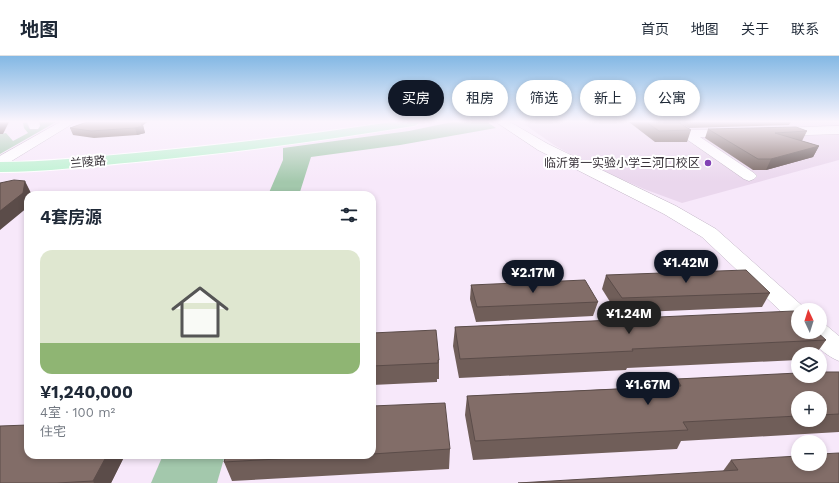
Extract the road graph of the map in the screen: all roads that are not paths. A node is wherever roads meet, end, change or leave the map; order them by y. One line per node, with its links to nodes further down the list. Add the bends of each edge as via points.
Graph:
1 (32, 142): 7 (street)
2 (34, 142): 7 (street)
3 (249, 142): 8 (main road, 兰陵路)
4 (271, 142): 8 (main road, 兰陵路, via 16,168)
5 (535, 142): 10 (street, via 670,210 709,233)
6 (699, 142): 9 (street)
7 (0, 162)
8 (0, 166)
9 (749, 176)
10 (791, 308)
11 (826, 339): 12 (street)
12 (839, 351)

